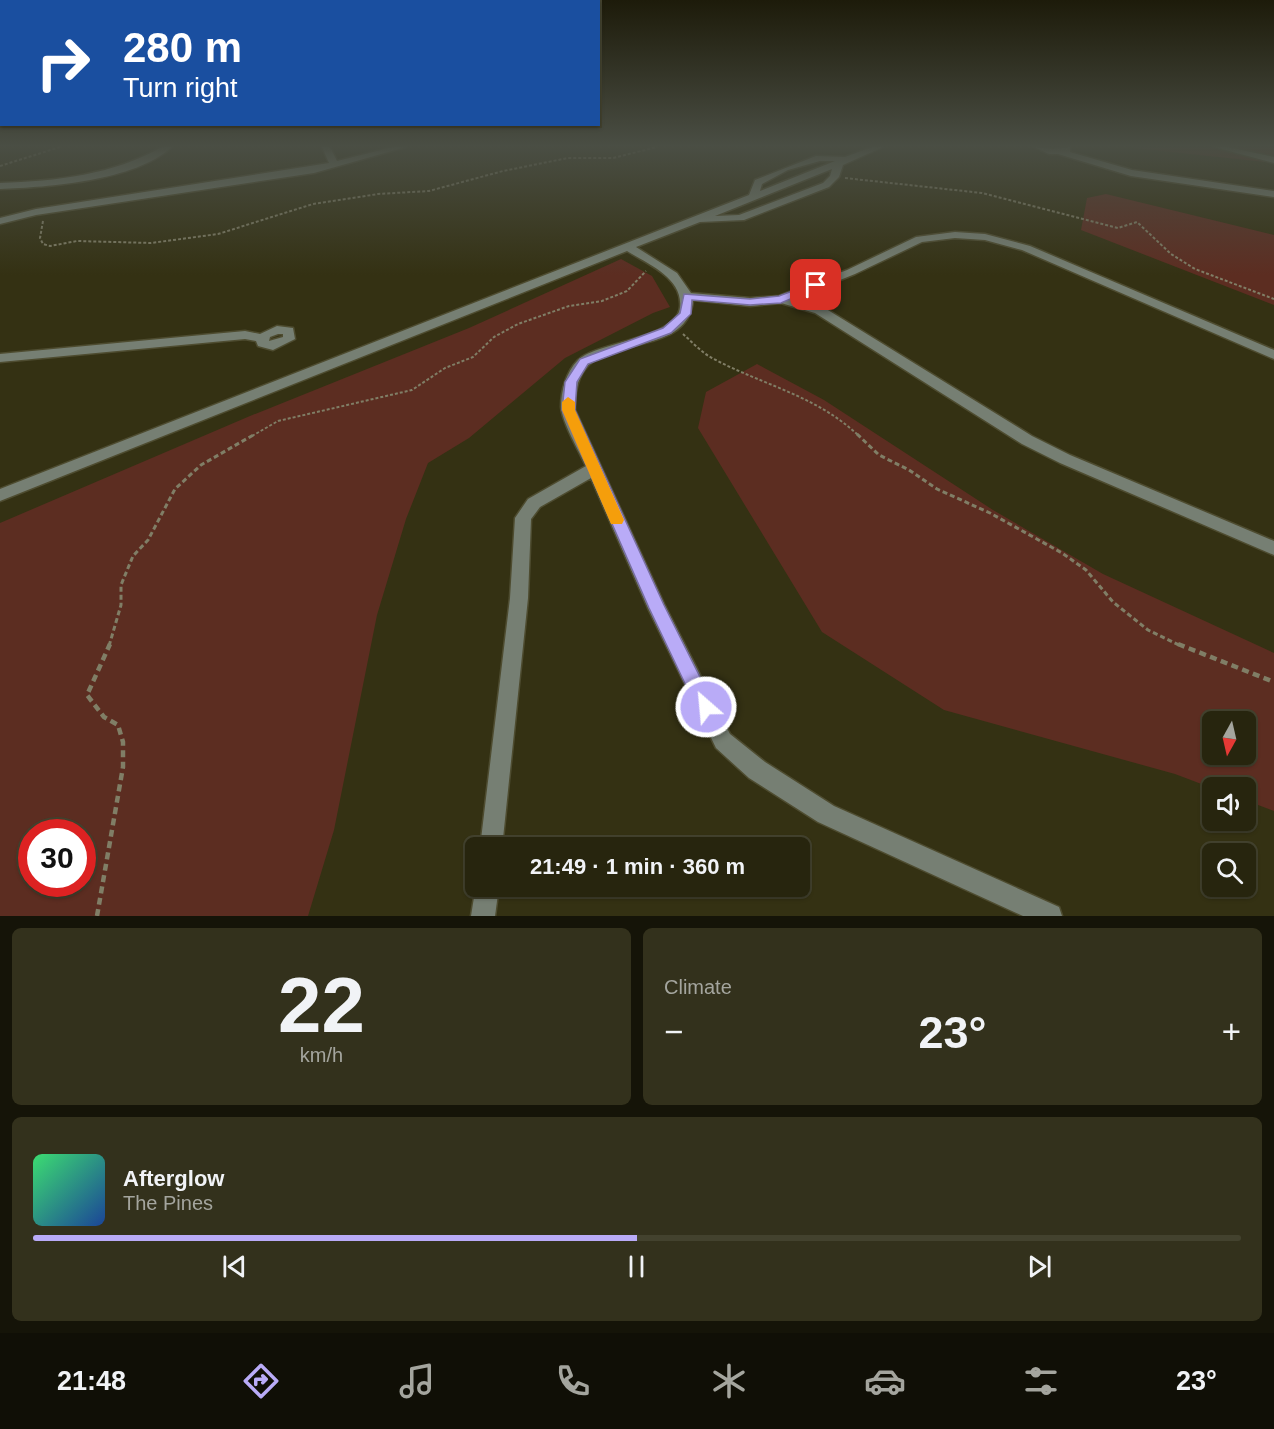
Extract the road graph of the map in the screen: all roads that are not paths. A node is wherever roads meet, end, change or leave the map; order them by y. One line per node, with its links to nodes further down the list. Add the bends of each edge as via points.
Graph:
1 (181, 190): 9 (street, via 44,210)
2 (756, 190): 7 (street)
3 (767, 190): 7 (street)
4 (814, 190): 8 (street, via 740,218)
5 (1245, 190): 6 (street)
6 (1274, 194)
7 (754, 195): 8 (street)
8 (695, 219): 10 (street)
9 (0, 221)
10 (627, 246): 12 (street, via 673,275); 19 (street)
11 (816, 285): 13 (street); 14 (street); 16 (street, via 920,239 984,237 1026,248)
12 (687, 296): 13 (street, via 750,302); 18 (street, via 685,314 667,331 584,362 571,382 568,410)
13 (781, 299): 14 (street)
14 (819, 310): 20 (street, via 1027,440)
15 (262, 338): 17 (street, via 245,335)
16 (1274, 355)
17 (0, 358)
18 (593, 469): 21 (street, via 534,503 523,518 519,598); 24 (street, via 723,741 757,770 826,814)
19 (0, 495)
20 (1274, 548)
21 (492, 837)
22 (486, 897): 23 (street)
23 (483, 916)
24 (1050, 916)

